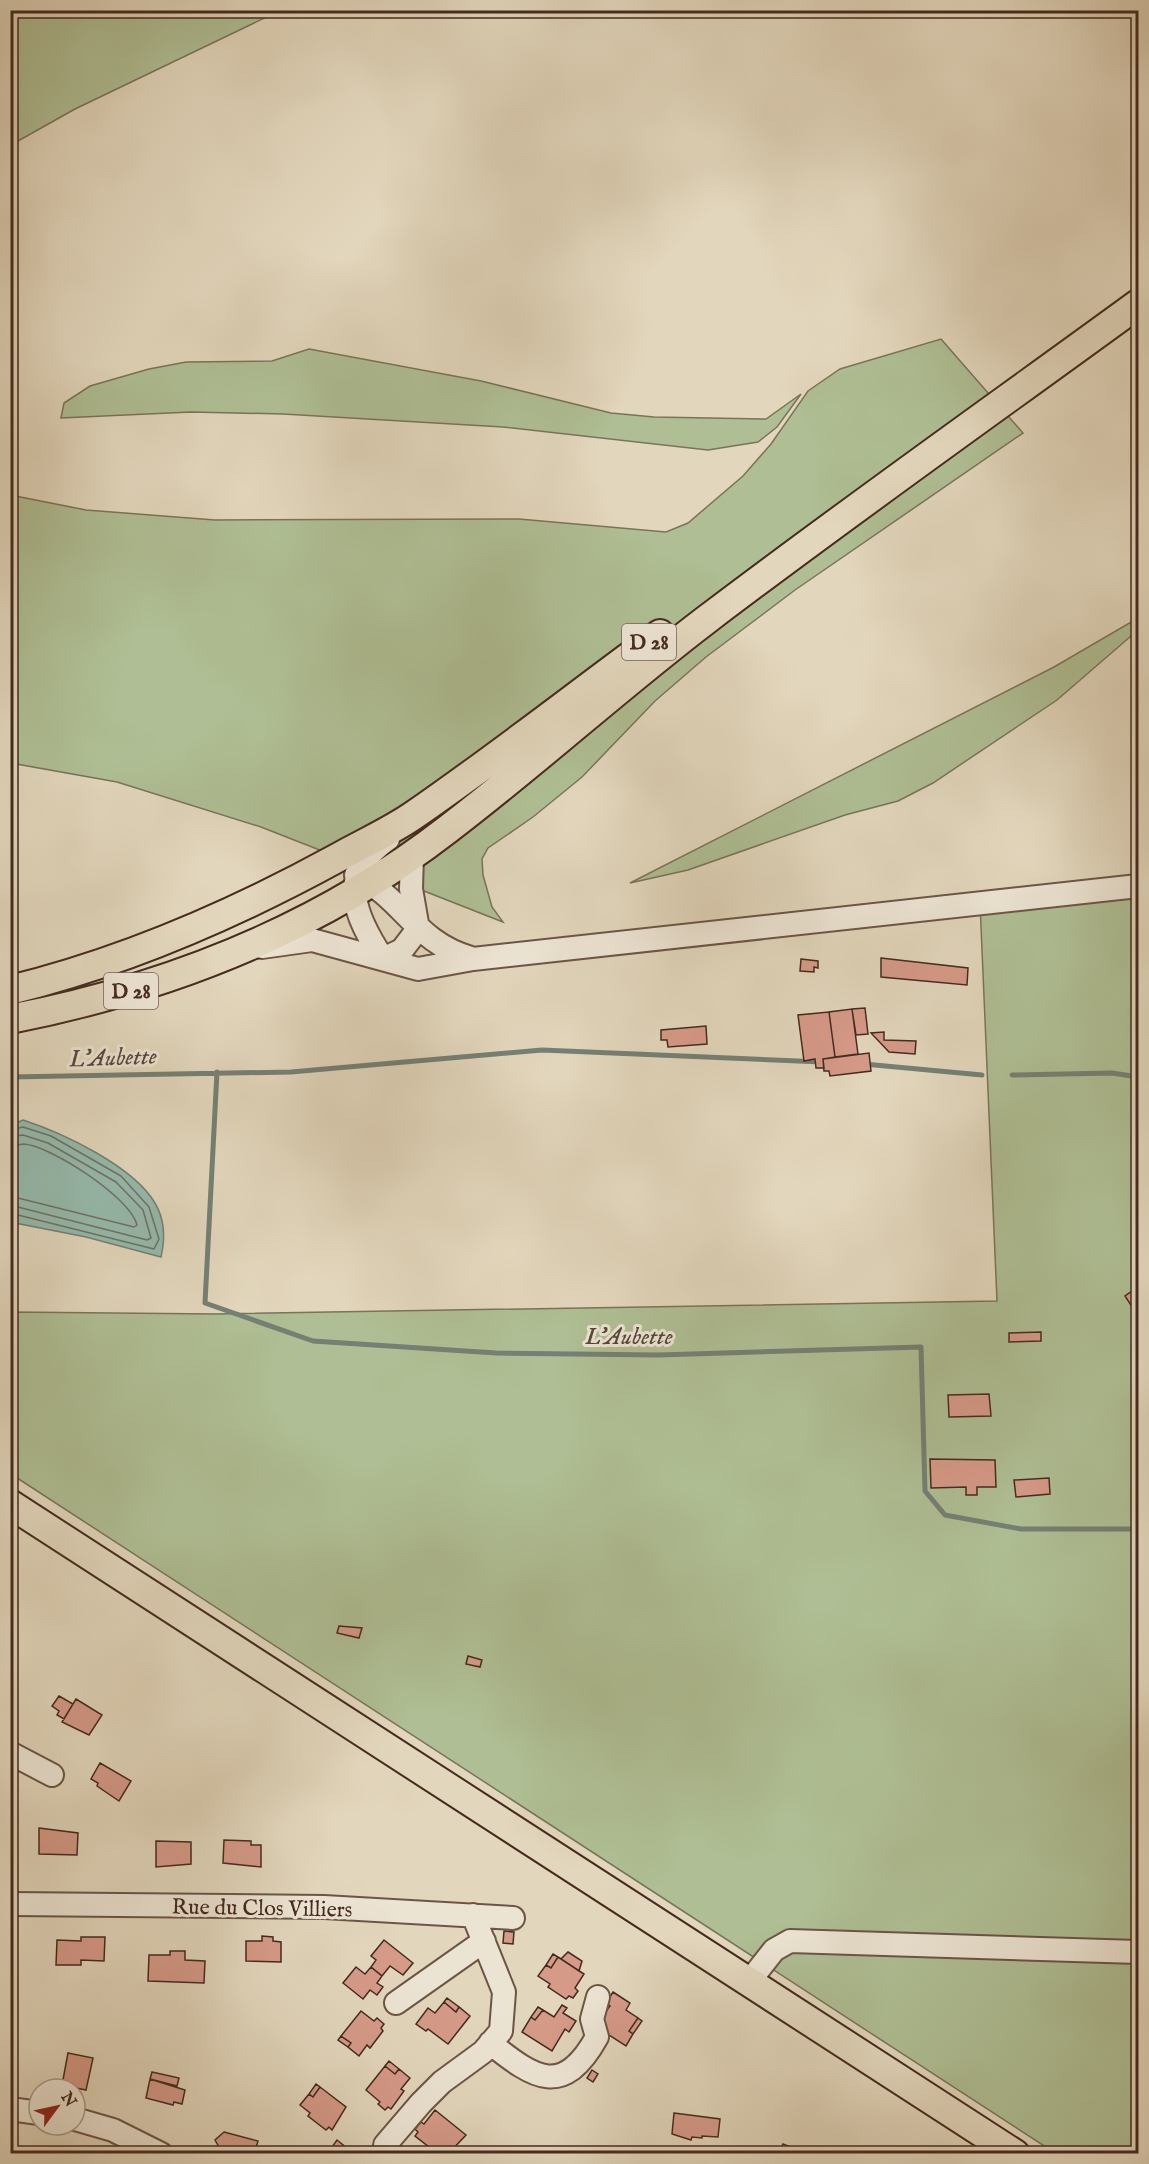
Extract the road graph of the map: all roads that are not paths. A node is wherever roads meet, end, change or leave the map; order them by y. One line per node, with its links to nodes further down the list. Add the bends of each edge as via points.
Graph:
1 (1138, 283): 3 (main road, D 28)
2 (1138, 304): 4 (main road, D 28, via 704,622)
3 (412, 816): 5 (main road, D 28); 6 (street, via 408,825 365,859)
4 (412, 855): 6 (main road, D 28); 8 (street, via 411,889)
5 (323, 866): 6 (street); 12 (main road, D 28, via 172,937 94,966)
6 (360, 883): 8 (street, via 394,902); 9 (main road, D 28, via 285,932); 11 (street, via 356,910)
7 (1138, 886): 10 (street)
8 (418, 929): 10 (street, via 443,948); 11 (street, via 402,950)
9 (247, 949): 11 (street, via 312,940); 13 (main road, D 28, via 107,998)
10 (473, 958): 11 (street, via 418,969)
11 (382, 959)
12 (10, 990)
13 (10, 1019)
14 (10, 1504): 22 (main road)
15 (10, 1753): 16 (street)
16 (52, 1775)
17 (10, 1904): 18 (street, Rue du Clos Villiers, via 324,1907)
18 (473, 1915): 19 (street, Rue du Clos Villiers); 20 (street)
19 (513, 1918)
20 (484, 1941): 24 (street); 25 (street, via 504,1992 501,2031)
21 (1138, 1952): 22 (street, via 790,1941 774,1950)
22 (748, 1983): 31 (main road)
23 (598, 1997): 25 (street, via 592,2019 597,2037 572,2071 546,2078 525,2071)
24 (396, 2003)
25 (490, 2043): 29 (street, via 442,2082)
26 (10, 2109): 27 (street)
27 (27, 2112)
28 (87, 2122): 30 (street, via 113,2130)
29 (385, 2145)
30 (161, 2154)
31 (1016, 2154)

